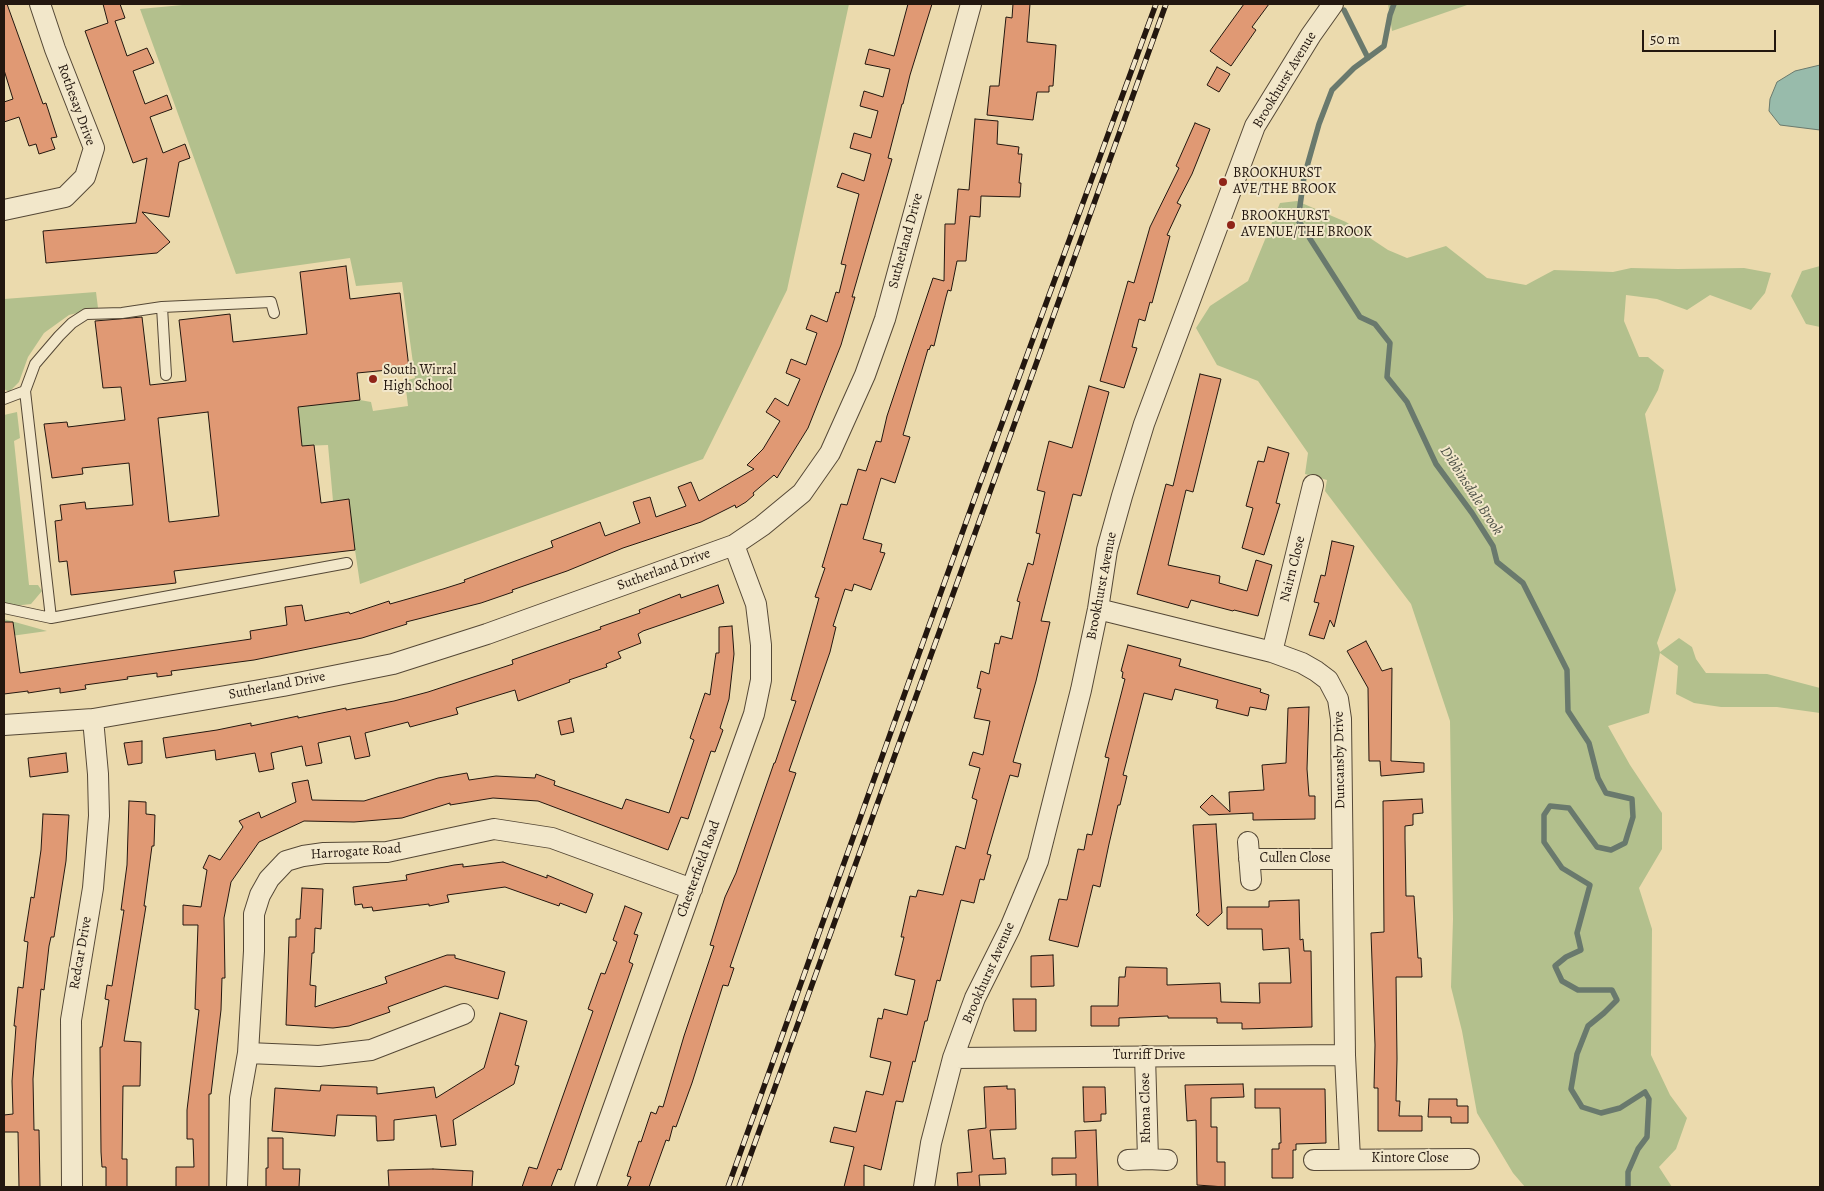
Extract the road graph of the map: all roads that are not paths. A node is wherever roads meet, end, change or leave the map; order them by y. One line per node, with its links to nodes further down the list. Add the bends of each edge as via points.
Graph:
1 (40, 4): 4 (street, Rothesay Drive, via 94,148 85,177 65,197)
2 (971, 4): 11 (street, Sutherland Drive, via 866,375 830,453 802,493)
3 (1333, 4): 14 (street, Brookhurst Avenue, via 1255,126 1144,424 1108,550)
4 (4, 210)
5 (162, 307): 6 (lane, via 271,302); 7 (lane); 8 (lane, via 86,314 72,323 35,364)
6 (274, 313)
7 (166, 375)
8 (25, 392): 9 (lane); 15 (lane)
9 (4, 399)
10 (1313, 485): 16 (street, Nairn Close)
11 (734, 545): 17 (street, Sutherland Drive, via 487,634 392,664); 21 (street, Chesterfield Road, via 756,604 761,680 754,714)
12 (347, 563): 15 (lane)
13 (4, 608): 15 (lane)
14 (1098, 609): 16 (street, Duncansby Drive); 26 (street, Brookhurst Avenue, via 1038,860 1010,928 975,998)
15 (51, 618)
16 (1272, 652): 19 (street, Duncansby Drive, via 1316,671 1328,680 1338,699)
17 (93, 719): 18 (street, Sutherland Drive); 31 (street, Redcar Drive, via 99,816 92,888 71,1020)
18 (4, 726)
19 (1341, 859): 20 (street, Cullen Close, via 1249,850); 24 (street, Duncansby Drive)
20 (1251, 880)
21 (692, 889): 23 (street, Harrogate Road, via 552,838 494,829 387,852 324,854 286,861 269,879 254,914); 33 (street, Chesterfield Road)
22 (464, 1014): 23 (street, via 371,1050 320,1056)
23 (248, 1053): 32 (street, Harrogate Road, via 240,1098)
24 (1345, 1055): 25 (street, Turriff Drive); 27 (street)
25 (1145, 1056): 26 (street, Turriff Drive); 29 (street, Rhona Close)
26 (954, 1058): 34 (street, Brookhurst Avenue, via 930,1143)
27 (1350, 1158): 28 (street, Kintore Close); 30 (street, Kintore Close)
28 (1470, 1158)
29 (1148, 1160)
30 (1314, 1160)
31 (72, 1187)
32 (237, 1187)
33 (585, 1187)
34 (924, 1187)

